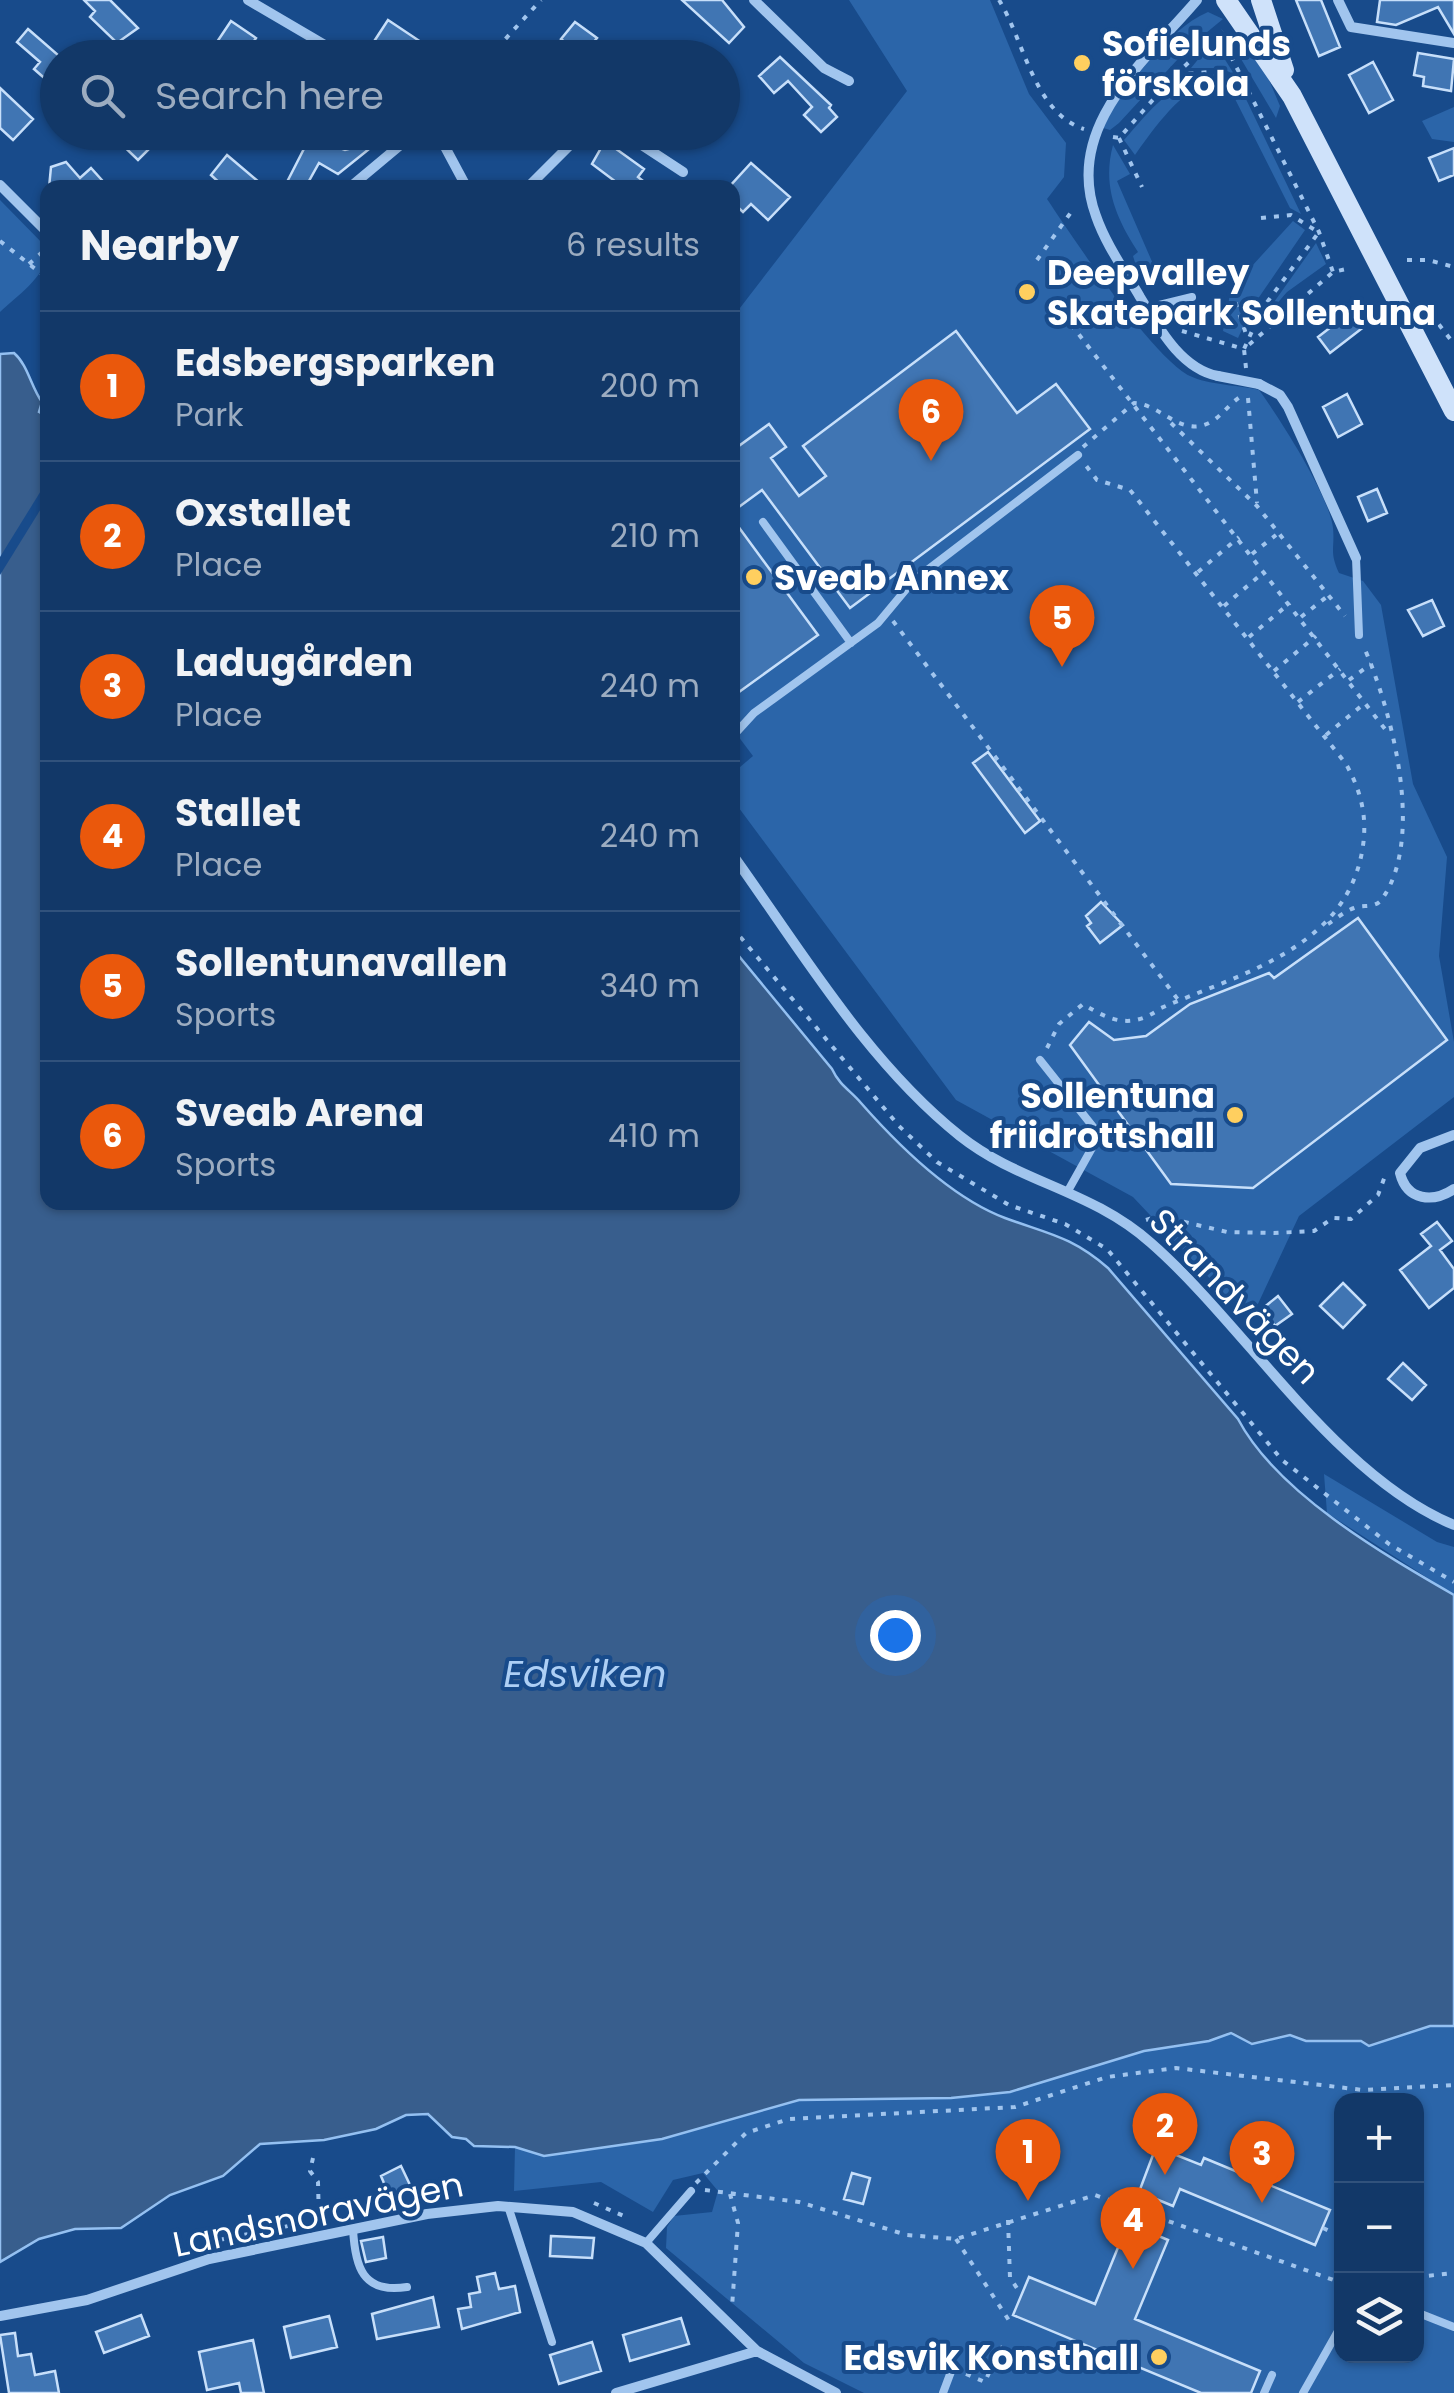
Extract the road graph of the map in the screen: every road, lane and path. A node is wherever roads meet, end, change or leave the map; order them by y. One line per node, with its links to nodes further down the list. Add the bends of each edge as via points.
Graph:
1 (248, 0): 11 (street)
2 (540, 0): 12 (path)
3 (754, 0): 15 (street, via 824,68)
4 (999, 0): 18 (path, via 1037,82 1064,122)
5 (1197, 0): 18 (street, via 1108,103)
6 (1226, 0): 9 (street)
7 (1261, 0): 17 (street)
8 (1338, 0): 13 (street, via 1352,27)
9 (1240, 18): 10 (path); 17 (street)
10 (1219, 33): 14 (path); 16 (path)
11 (316, 40)
12 (504, 40)
13 (1454, 43)
14 (1175, 75): 16 (path, via 1210,72); 19 (path)
15 (849, 81)
16 (1246, 86): 33 (path)
17 (1292, 96): 52 (street)
18 (1094, 132): 19 (path); 45 (street, via 1090,197)
19 (1119, 138): 29 (path)
20 (394, 150): 25 (street)
21 (447, 150): 26 (street)
22 (566, 150): 27 (street)
23 (649, 150): 24 (street)
24 (683, 172)
25 (359, 180)
26 (464, 180)
27 (535, 180)
28 (0, 185): 32 (street)
29 (1142, 187)
30 (1074, 208): 36 (path)
31 (1261, 218): 33 (path, via 1291,215)
32 (40, 225)
33 (1319, 232): 42 (path); 48 (path)
34 (0, 241): 38 (path)
35 (40, 254): 38 (path)
36 (1037, 260)
37 (1407, 260): 39 (path)
38 (29, 264): 43 (path)
39 (1454, 267)
40 (1351, 268): 42 (path)
41 (1214, 271): 48 (path, via 1231,289)
42 (1333, 272): 49 (path)
43 (40, 273)
44 (1192, 297): 45 (lane)
45 (1147, 308): 61 (street, bridge, via 1187,364 1280,395)
46 (1063, 314): 51 (path)
47 (1182, 331): 49 (path)
48 (1247, 338): 49 (path)
49 (1244, 349): 50 (path)
50 (1246, 374)
51 (1134, 402): 53 (path); 54 (path); 59 (path)
52 (1454, 411)
53 (1164, 416): 56 (path); 56 (path, via 1200,426 1248,392)
54 (1088, 438)
55 (1078, 455): 63 (path, via 1097,480 1130,490); 67 (lane, via 913,581)
56 (1257, 506): 58 (path)
57 (763, 522): 72 (lane)
58 (1277, 534): 60 (path); 64 (path)
59 (1240, 537): 60 (path); 63 (path)
60 (1252, 554): 62 (path)
61 (1356, 558): 69 (lane)
62 (1265, 571): 65 (path); 66 (path)
63 (1198, 572): 66 (path)
64 (1329, 595): 68 (path); 69 (path)
65 (1290, 602): 68 (path); 71 (path)
66 (1224, 606): 71 (path)
67 (887, 612): 72 (lane); 85 (path)
68 (1301, 617): 70 (path)
69 (1359, 635): 73 (path)
70 (1316, 636): 74 (path); 75 (path)
71 (1249, 638): 75 (path)
72 (851, 643): 79 (lane)
73 (1372, 664): 76 (path); 81 (path)
74 (1340, 668): 76 (path); 77 (path)
75 (1274, 671): 77 (path)
76 (1348, 680): 78 (path)
77 (1298, 702): 80 (path)
78 (1364, 703): 80 (path); 81 (path)
79 (740, 728)
80 (1324, 736): 83 (path, via 1358,785 1366,833 1346,898)
81 (1391, 737): 83 (path, via 1404,788 1399,852 1383,899)
82 (740, 865): 89 (street, Strandvägen, via 837,999 925,1104 993,1159)
83 (1324, 926): 85 (path, via 1283,956)
84 (740, 937): 93 (path, via 899,1126 938,1162 1008,1205 1065,1224 1108,1249 1282,1460 1388,1544)
85 (1179, 1000): 86 (path, via 1127,1024 1083,1004 1059,1024)
86 (1040, 1060): 89 (lane, via 1094,1128 1092,1148)
87 (1454, 1135): 88 (street)
88 (1404, 1162): 90 (street, via 1401,1179 1417,1196 1436,1198); 91 (path, via 1352,1219 1333,1218 1314,1230 1227,1232 1160,1216)
89 (1069, 1189): 92 (street, Strandvägen, via 1153,1244 1330,1432 1385,1482)
90 (1454, 1189)
91 (1141, 1222)
92 (1454, 1525)
93 (1454, 1582)
94 (1454, 2085): 96 (path, via 1364,2090 1176,2068 1107,2077 1014,2108 789,2118 746,2133)
95 (313, 2158): 101 (path, via 319,2222)
96 (690, 2190): 97 (path); 107 (lane)
97 (729, 2191): 106 (path, via 799,2202 907,2235); 115 (path, via 738,2223)
98 (581, 2199): 107 (path, via 616,2210)
99 (508, 2206): 104 (street, Landsnoravägen); 107 (street, Landsnoravägen, via 573,2212); 122 (lane)
100 (1008, 2220): 106 (path); 111 (path, via 1095,2195); 113 (path, via 1010,2278)
101 (311, 2222)
102 (294, 2225): 108 (path)
103 (1323, 2228): 105 (path)
104 (352, 2229): 112 (lane, via 362,2274 385,2288); 117 (street, Landsnoravägen, via 209,2260 86,2300)
105 (1334, 2233)
106 (956, 2239): 119 (path)
107 (650, 2240): 125 (street, Landsnoravägen)
108 (211, 2243)
109 (1454, 2273): 110 (path)
110 (1424, 2276)
111 (1334, 2280)
112 (407, 2287)
113 (1022, 2294)
114 (725, 2301): 115 (path)
115 (732, 2307): 118 (path)
116 (1424, 2315): 120 (lane)
117 (0, 2316)
118 (744, 2318)
119 (1010, 2322)
120 (1454, 2327)
121 (1334, 2339): 133 (lane)
122 (552, 2342)
123 (1000, 2347): 124 (path)
124 (1008, 2350)
125 (757, 2351): 129 (street); 130 (street, Landsnoravägen)
126 (995, 2359): 127 (path, via 985,2382)
127 (952, 2369): 131 (lane)
128 (1272, 2376): 132 (lane)
129 (622, 2392)
130 (836, 2393)
131 (943, 2393)
132 (1264, 2393)
133 (1304, 2393)

